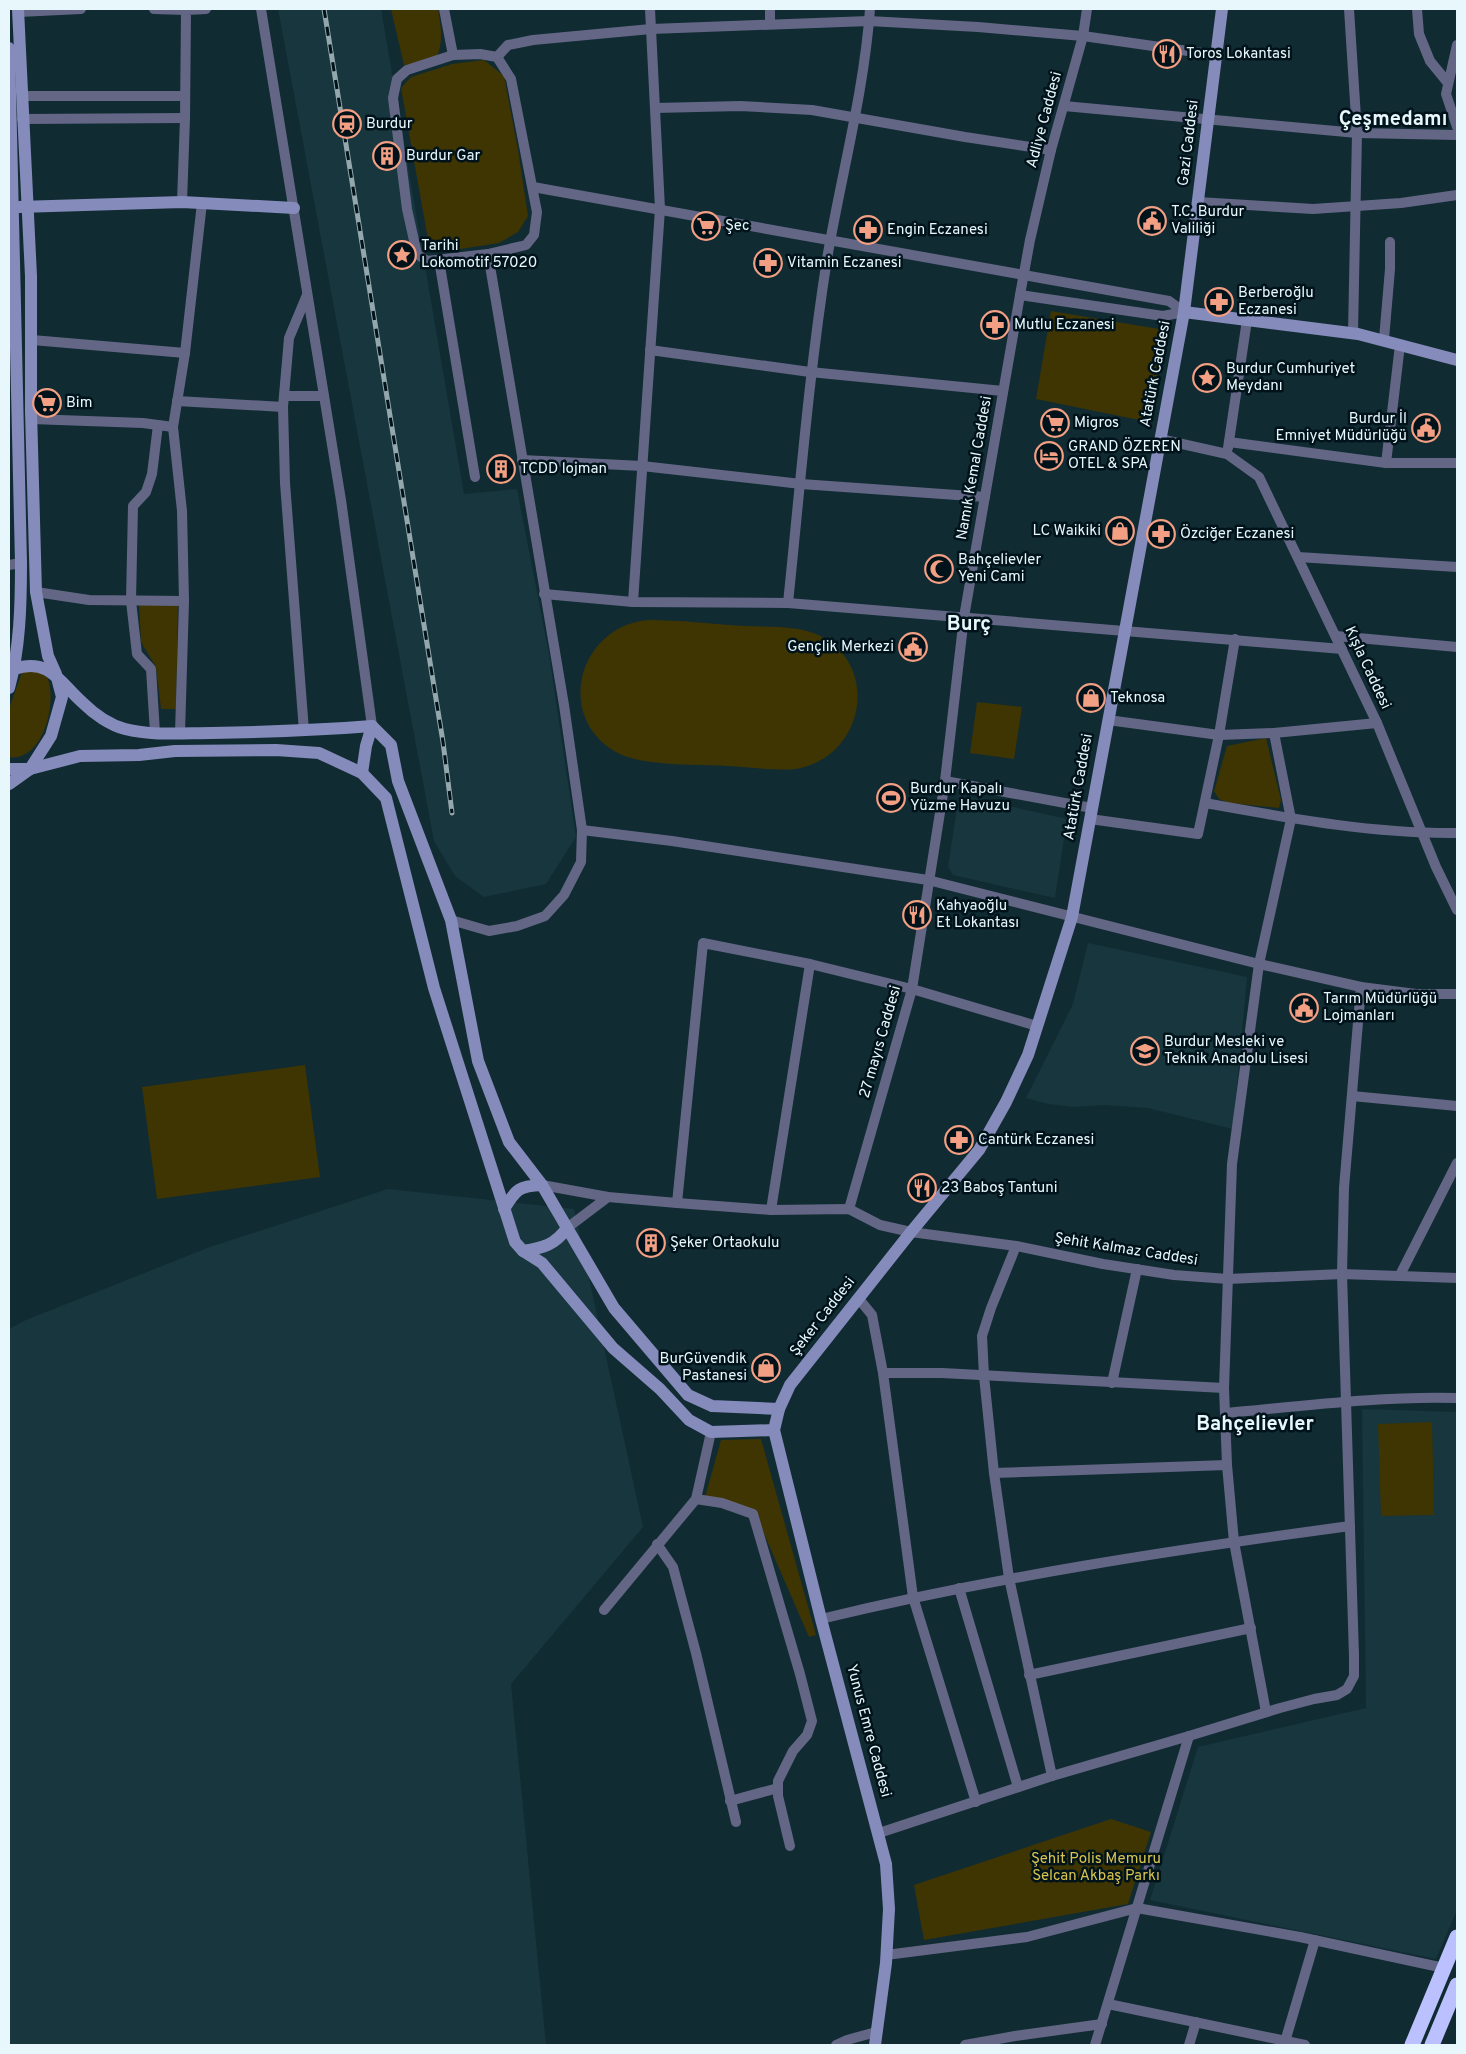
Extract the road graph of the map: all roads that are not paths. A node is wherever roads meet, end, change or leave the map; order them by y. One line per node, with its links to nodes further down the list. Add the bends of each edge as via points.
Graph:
1 (81, 9): 14 (street)
2 (154, 9): 13 (street)
3 (206, 9): 13 (street)
4 (261, 9): 46 (street)
5 (444, 9): 21 (street)
6 (650, 9): 17 (street)
7 (770, 9): 16 (street)
8 (870, 9): 15 (street)
9 (1087, 9): 18 (street, Adliye Caddesi)
10 (1222, 9): 22 (main road, Gazi Caddesi)
11 (1349, 9): 35 (street)
12 (1417, 9): 25 (street, via 1419,34 1430,62)
13 (186, 10): 26 (street)
14 (18, 11): 27 (main road)
15 (869, 21): 16 (street); 18 (street); 30 (street)
16 (770, 24): 17 (street)
17 (651, 29): 23 (street, via 524,42 508,45); 29 (street)
18 (1083, 36): 22 (street); 28 (street, Adliye Caddesi)
19 (1457, 45): 24 (street)
20 (9, 48): 27 (main road)
21 (453, 55): 23 (street); 52 (street, via 407,70 397,78 393,98 407,208 417,254 427,261)
22 (1216, 55): 33 (main road, Gazi Caddesi)
23 (497, 57): 38 (street, via 511,79)
24 (1454, 70): 25 (street)
25 (1448, 83): 34 (street, via 1446,94)
26 (185, 96): 27 (street); 31 (street)
27 (14, 98): 32 (main road)
28 (1064, 106): 33 (street); 37 (street, Adliye Caddesi)
29 (655, 108): 30 (street, via 740,106); 47 (street)
30 (854, 116): 37 (street); 48 (street)
31 (185, 118): 32 (street); 40 (street)
32 (14, 119): 43 (main road); 45 (main road)
33 (1209, 119): 35 (street); 41 (main road, Gazi Caddesi)
34 (1457, 127)
35 (1357, 133): 36 (street); 44 (street)
36 (1457, 135)
37 (1051, 150): 49 (street, Adliye Caddesi)
38 (533, 186): 47 (street); 51 (street, via 537,212 534,235 526,245)
39 (1457, 195): 44 (street)
40 (182, 202): 42 (main road); 43 (main road)
41 (1198, 202): 44 (street, via 1313,209); 56 (main road, Gazi Caddesi)
42 (202, 203): 46 (main road); 64 (street)
43 (27, 206): 45 (main road); 61 (main road)
44 (1355, 206): 58 (street)
45 (11, 208): 59 (main road)
46 (294, 208): 54 (street)
47 (660, 210): 48 (street); 63 (street)
48 (830, 240): 53 (street); 66 (street)
49 (1030, 240): 53 (street, Namık Kemal Caddesi)
50 (1390, 242): 60 (street)
51 (488, 254): 52 (street); 78 (street)
52 (439, 260): 82 (street)
53 (1024, 275): 55 (street, Namık Kemal Caddesi); 56 (street, via 1170,301)
54 (308, 294): 68 (street); 70 (street, via 289,338)
55 (1020, 295): 56 (street, via 1163,316); 67 (street, Namık Kemal Caddesi)
56 (1184, 312): 57 (main road); 75 (main road, Atatürk Caddesi)
57 (1247, 320): 58 (main road); 76 (street)
58 (1353, 333): 60 (main road)
59 (12, 336): 71 (main road)
60 (1384, 339): 62 (main road)
61 (32, 340): 64 (street); 72 (main road)
62 (1400, 345): 65 (main road); 79 (street)
63 (650, 350): 66 (street); 81 (street)
64 (185, 352): 69 (street)
65 (1457, 360)
66 (810, 372): 67 (street); 83 (street)
67 (1003, 391): 84 (street, Namık Kemal Caddesi)
68 (324, 396): 70 (street); 105 (street)
69 (177, 401): 70 (street); 74 (street)
70 (284, 402): 106 (street, via 285,483)
71 (13, 413): 86 (main road)
72 (31, 419): 73 (street); 88 (main road)
73 (158, 425): 74 (street); 90 (street, via 152,474 146,492 133,506)
74 (173, 427): 91 (street, via 182,511)
75 (1160, 439): 77 (street); 95 (main road, Atatürk Caddesi)
76 (1229, 442): 77 (street); 79 (street)
77 (1227, 454): 85 (street, Kışla Caddesi, via 1259,477)
78 (522, 460): 81 (street); 89 (street)
79 (1386, 463): 80 (street)
80 (1457, 463)
81 (642, 466): 83 (street); 92 (street)
82 (475, 478)
83 (801, 484): 84 (street); 93 (street)
84 (985, 497): 94 (street, Namık Kemal Caddesi)
85 (1298, 558): 87 (street); 96 (street, Kışla Caddesi)
86 (15, 564): 100 (main road, via 21,606)
87 (1457, 567)
88 (36, 592): 90 (street, via 89,600); 101 (main road, via 48,656)
89 (544, 594): 92 (street); 119 (street)
90 (131, 600): 91 (street); 107 (street, via 136,654 151,668)
91 (184, 601): 108 (street)
92 (632, 602): 93 (street)
93 (788, 603): 94 (street)
94 (964, 617): 95 (street); 114 (street, Namık Kemal Caddesi)
95 (1124, 629): 97 (street); 103 (main road, Atatürk Caddesi)
96 (1336, 636): 98 (street); 99 (street, Kışla Caddesi)
97 (1235, 639): 99 (street); 110 (street)
98 (1457, 647)
99 (1342, 649): 104 (street, Kışla Caddesi)
100 (14, 669): 101 (main road, via 25,665 38,666); 102 (main road)
101 (56, 674): 107 (main road, via 83,704 105,720 124,728); 111 (main road, via 62,698 51,736)
102 (9, 688)
103 (1108, 720): 110 (street); 117 (main road, Atatürk Caddesi)
104 (1376, 723): 109 (street); 121 (street, Kışla Caddesi)
105 (372, 726): 106 (main road); 113 (main road); 125 (main road, via 391,745 398,781)
106 (304, 731): 108 (main road)
107 (155, 733): 108 (main road)
108 (180, 733)
109 (1274, 733): 110 (street); 118 (street)
110 (1219, 735): 116 (street)
111 (30, 768): 112 (main road); 113 (main road, via 80,756 276,750 319,753); 115 (main road)
112 (9, 769)
113 (362, 774): 138 (main road, via 386,798 434,988)
114 (945, 781): 117 (street); 122 (street, Namık Kemal Caddesi)
115 (9, 784)
116 (1204, 803): 117 (street, via 1198,834); 118 (street)
117 (1091, 814): 124 (main road, Atatürk Caddesi)
118 (1292, 819): 121 (street); 127 (street)
119 (582, 830): 122 (street); 125 (street, via 581,862 564,895 545,916 489,931)
120 (1457, 833): 121 (street)
121 (1422, 834): 123 (street, Kışla Caddesi)
122 (928, 880): 124 (street); 129 (street, 27 mayıs Caddesi)
123 (1457, 910)
124 (1072, 917): 127 (street); 131 (main road, Atatürk Caddesi)
125 (451, 920): 135 (main road, via 478,1061 509,1142)
126 (810, 964): 129 (street); 137 (street, via 703,943); 140 (street)
127 (1259, 964): 128 (street); 149 (street, via 1232,1164)
128 (1361, 986): 130 (street, via 1416,994); 132 (street)
129 (912, 989): 131 (street); 139 (street, 27 mayıs Caddesi)
130 (1457, 994)
131 (1037, 1026): 142 (main road, Atatürk Caddesi, via 1028,1055 979,1150)
132 (1352, 1096): 133 (street); 146 (street, via 1344,1188)
133 (1457, 1106)
134 (1457, 1163): 147 (street)
135 (542, 1185): 136 (street); 138 (main road, via 525,1186 513,1193); 141 (main road)
136 (608, 1197): 137 (street); 141 (street)
137 (677, 1203): 140 (street)
138 (504, 1209): 144 (main road, via 515,1242)
139 (849, 1209): 140 (street); 142 (street, Şehit Kalmaz Caddesi, via 880,1225)
140 (771, 1210)
141 (568, 1228): 144 (main road, via 559,1240 539,1249); 157 (main road, via 614,1308 688,1395 712,1406)
142 (911, 1232): 143 (street, Şehit Kalmaz Caddesi); 150 (main road, Şeker Caddesi)
143 (1016, 1246): 145 (street, Şehit Kalmaz Caddesi); 152 (street, via 982,1336)
144 (523, 1251): 160 (main road, via 542,1263 613,1348 660,1389 689,1420)
145 (1137, 1269): 149 (street, Şehit Kalmaz Caddesi); 153 (street)
146 (1342, 1274): 147 (street, Şehit Kalmaz Caddesi); 149 (street, Şehit Kalmaz Caddesi); 156 (street)
147 (1400, 1275): 148 (street, Şehit Kalmaz Caddesi)
148 (1457, 1278)
149 (1228, 1279): 154 (street)
150 (859, 1299): 151 (street, via 872,1315); 157 (main road, Şeker Caddesi, via 790,1385)
151 (883, 1373): 152 (street); 169 (street)
152 (984, 1376): 153 (street); 162 (street)
153 (1112, 1383): 154 (street)
154 (1224, 1388): 158 (street)
155 (1457, 1398): 156 (street)
156 (1346, 1402): 158 (street); 164 (street)
157 (779, 1410): 159 (main road, Şeker Caddesi)
158 (1225, 1413): 161 (street)
159 (774, 1430): 160 (main road); 171 (main road, Yunus Emre Caddesi)
160 (710, 1432): 163 (street)
161 (1227, 1465): 162 (street); 165 (street)
162 (994, 1473): 167 (street)
163 (696, 1499): 166 (street); 178 (street, via 722,1503 753,1514 800,1674 812,1721 807,1735 793,1751 778,1781)
164 (1350, 1526): 165 (street); 174 (street, via 1354,1676 1347,1689 1337,1695)
165 (1234, 1542): 167 (street); 172 (street)
166 (658, 1544): 170 (street); 179 (street, via 672,1567 696,1653)
167 (1009, 1578): 168 (street); 173 (street)
168 (959, 1588): 169 (street); 177 (street)
169 (913, 1597): 171 (street); 180 (street)
170 (604, 1610)
171 (821, 1619): 182 (main road, Yunus Emre Caddesi)
172 (1251, 1628): 173 (street); 174 (street)
173 (1029, 1675): 176 (street)
174 (1266, 1712): 175 (street)
175 (1189, 1736): 176 (street); 184 (street)
176 (1052, 1776): 177 (street)
177 (1018, 1787): 180 (street)
178 (778, 1788): 179 (street); 183 (street)
179 (730, 1801): 181 (street)
180 (976, 1802): 182 (street)
181 (736, 1822)
182 (879, 1833): 187 (main road, Yunus Emre Caddesi, via 886,1864 889,1909)
183 (790, 1846)
184 (1137, 1908): 186 (street); 187 (street, via 1027,1937); 190 (street)
185 (1457, 1937): 188 (highway)
186 (1315, 1940): 188 (street); 194 (street)
187 (886, 1955): 193 (main road, Yunus Emre Caddesi)
188 (1444, 1968): 200 (highway)
189 (1457, 1986): 201 (highway)
190 (1108, 2004): 191 (street); 192 (street)
191 (1196, 2022): 194 (street); 198 (street)
192 (1102, 2024): 196 (street); 197 (street)
193 (876, 2039): 195 (street, via 847,2040)
194 (1285, 2043): 199 (street)
195 (836, 2045)
196 (965, 2045)
197 (1096, 2045)
198 (1189, 2045)
199 (1305, 2045)
200 (1412, 2045)
201 (1432, 2045)

